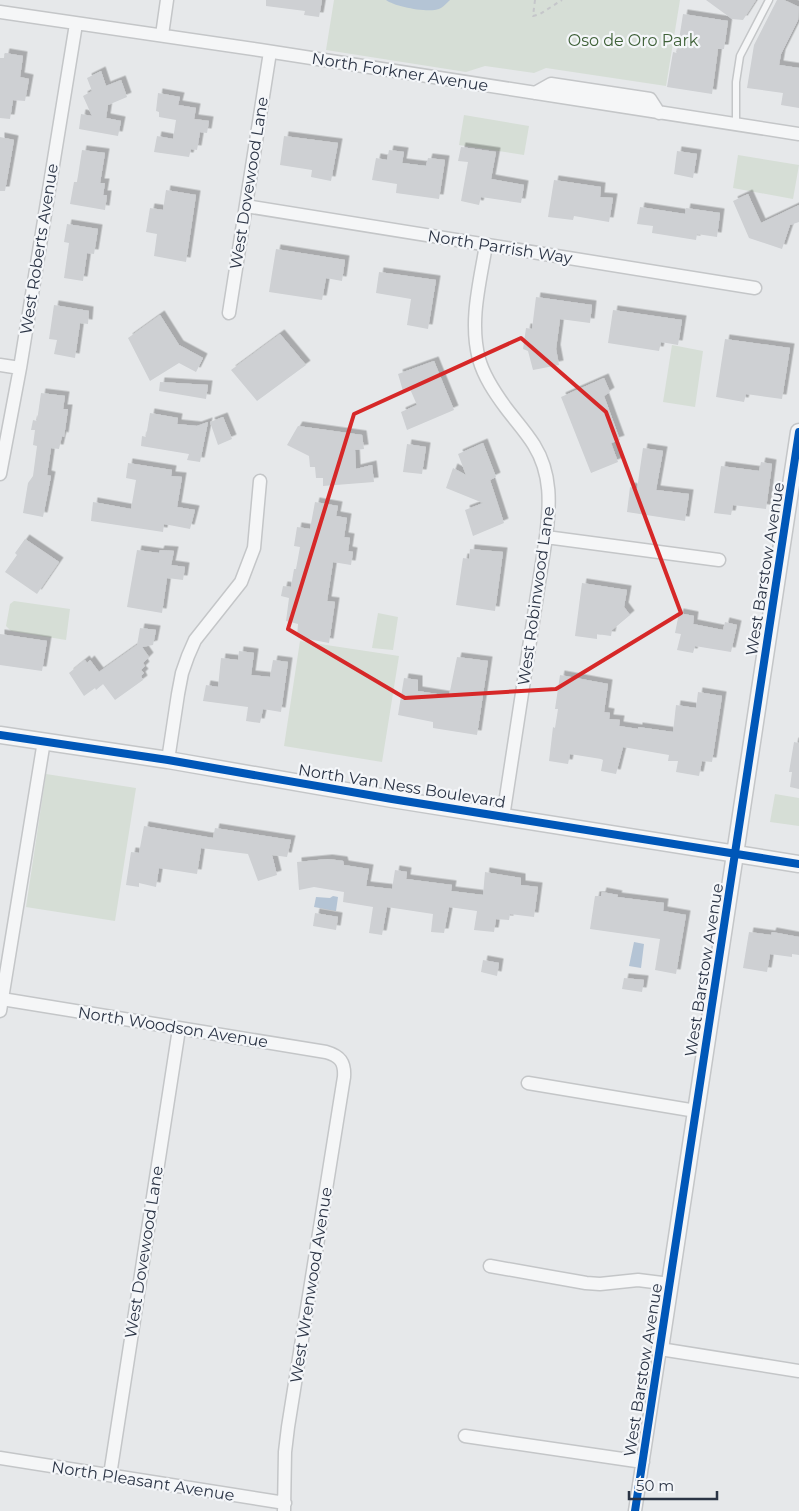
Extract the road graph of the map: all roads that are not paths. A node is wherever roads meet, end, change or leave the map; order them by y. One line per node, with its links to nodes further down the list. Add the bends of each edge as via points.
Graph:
1 (168, 0): 5 (street)
2 (769, 0): 7 (lane, via 740,56)
3 (0, 12): 4 (street, North Forkner Avenue)
4 (76, 24): 5 (street, North Forkner Avenue); 14 (street, West Roberts Avenue)
5 (162, 35): 6 (street, North Forkner Avenue)
6 (270, 52): 7 (street, North Forkner Avenue); 9 (street, West Dovewood Lane)
7 (736, 125): 8 (street, North Forkner Avenue)
8 (799, 134)
9 (246, 206): 10 (street, North Parrish Way); 12 (street, West Dovewood Lane)
10 (486, 245): 11 (street, North Parrish Way); 18 (street, West Robinwood Lane, via 474,336 487,380 542,461 550,497)
11 (755, 288)
12 (229, 313)
13 (0, 365): 14 (street)
14 (20, 368): 16 (street, West Roberts Avenue)
15 (799, 432): 24 (street, West Barstow Avenue)
16 (0, 474)
17 (260, 481): 22 (street, via 254,548 241,582 195,640 188,656 182,673)
18 (546, 537): 19 (street); 23 (street, West Robinwood Lane)
19 (719, 560)
20 (0, 735): 21 (street, North Van Ness Boulevard)
21 (44, 741): 22 (street, North Van Ness Boulevard); 26 (street)
22 (168, 760): 23 (street, North Van Ness Boulevard)
23 (503, 817): 24 (street, North Van Ness Boulevard)
24 (736, 854): 25 (street, North Van Ness Boulevard); 30 (street, West Barstow Avenue)
25 (799, 864)
26 (1, 1005): 27 (street, North Woodson Avenue)
27 (179, 1028): 28 (street, North Woodson Avenue, via 326,1052); 38 (street, West Dovewood Lane)
28 (341, 1060): 39 (street, West Wrenwood Avenue, via 344,1077 288,1427)
29 (528, 1083): 30 (street)
30 (696, 1111): 32 (street, West Barstow Avenue)
31 (490, 1266): 32 (street, via 586,1283 638,1280)
32 (670, 1284): 33 (street, West Barstow Avenue)
33 (660, 1349): 34 (street); 37 (street, West Barstow Avenue)
34 (799, 1371)
35 (465, 1436): 37 (street)
36 (0, 1458): 38 (street, North Pleasant Avenue)
37 (643, 1462): 40 (street, West Barstow Avenue)
38 (110, 1475): 39 (street, North Pleasant Avenue)
39 (285, 1507)
40 (635, 1511)

